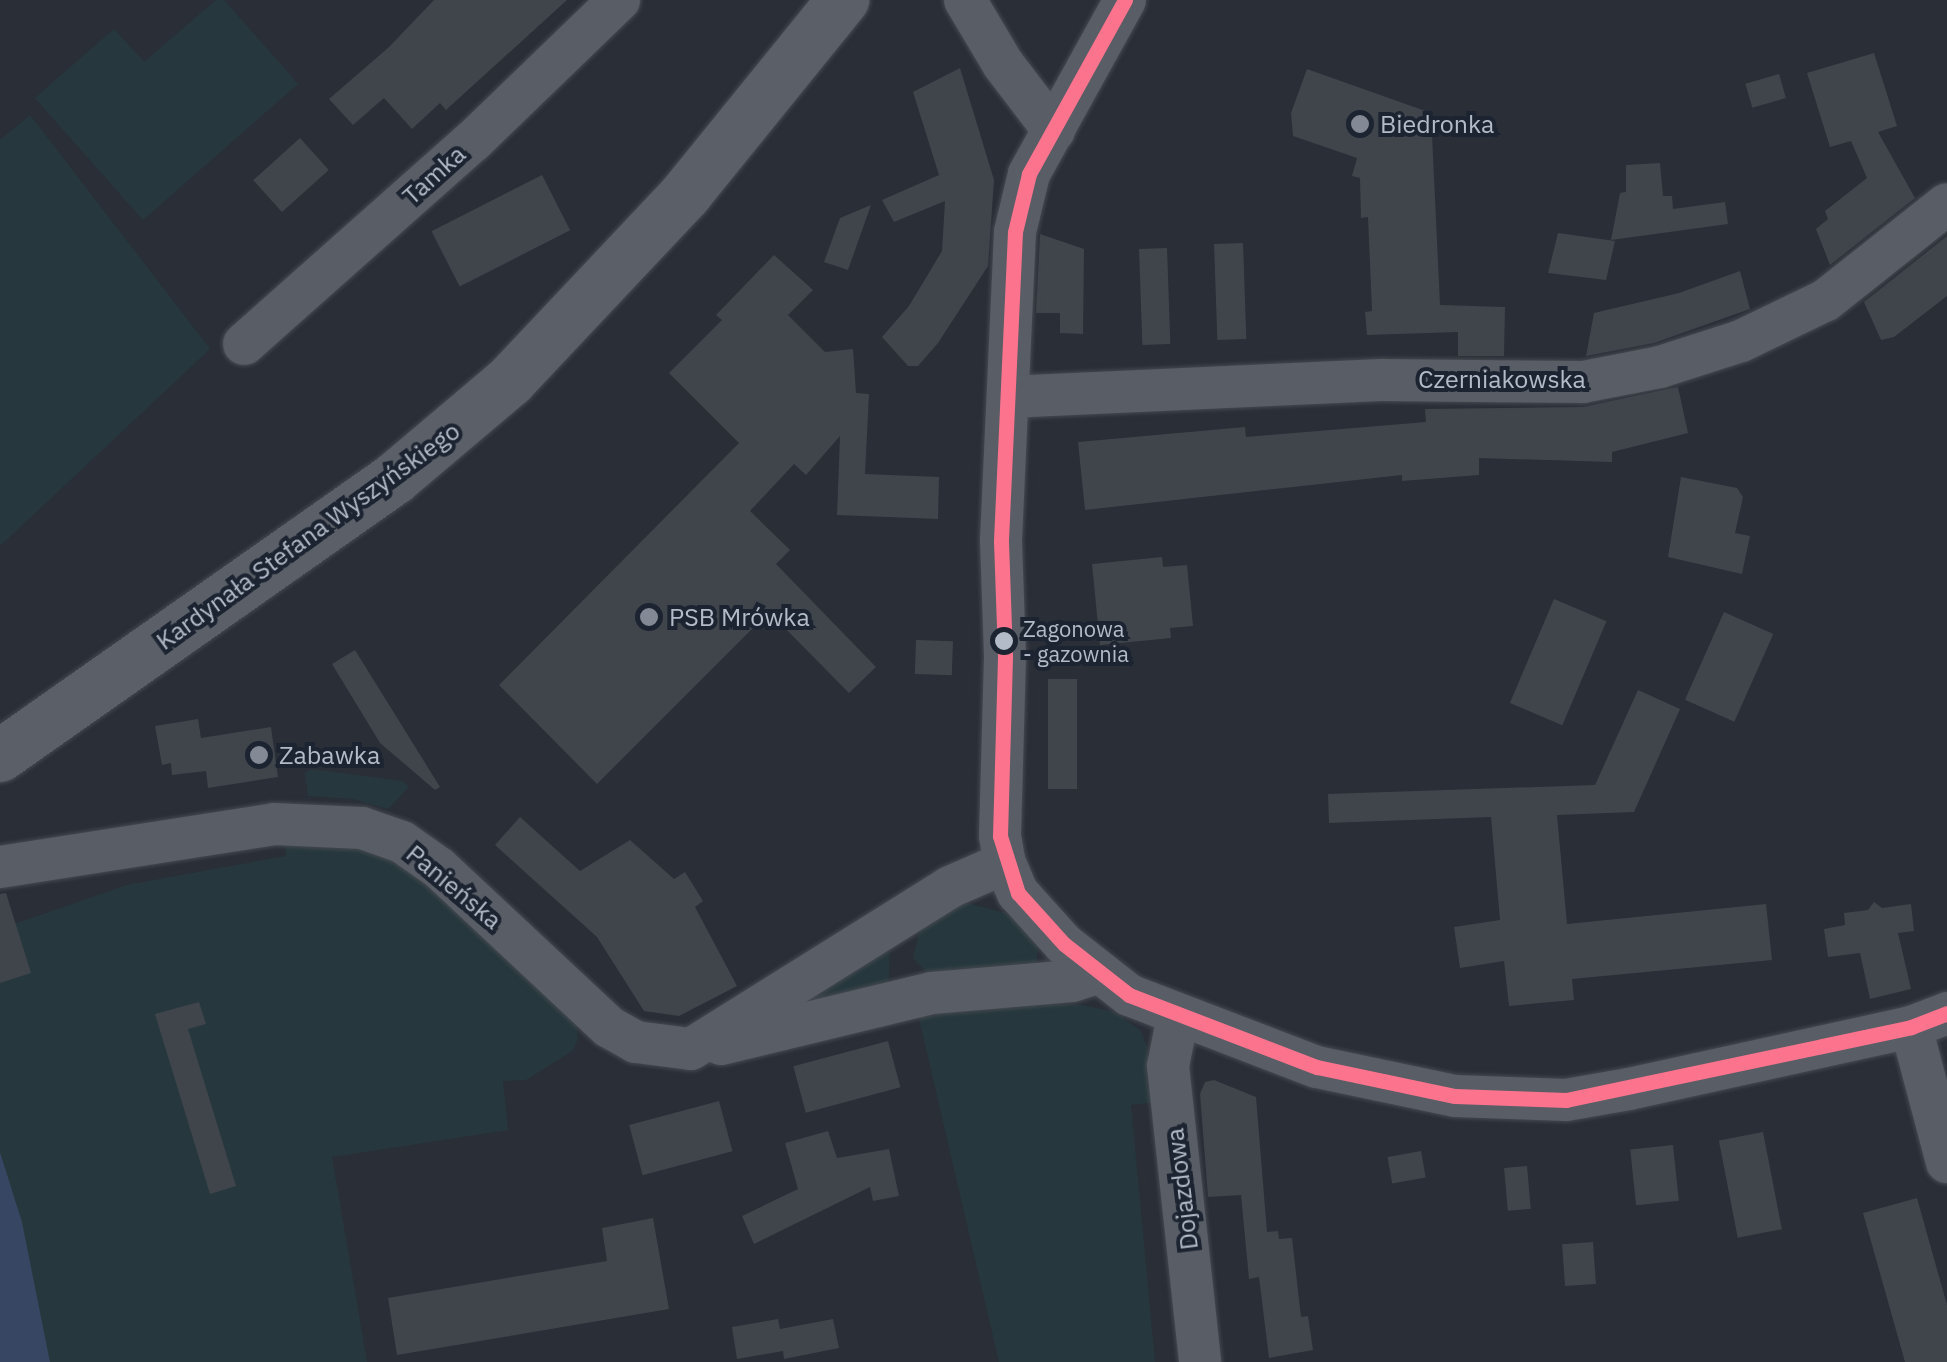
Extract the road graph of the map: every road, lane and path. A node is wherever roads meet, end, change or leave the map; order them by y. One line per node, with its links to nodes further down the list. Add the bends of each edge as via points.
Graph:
1 (619, 0): 7 (street, Tamka, via 474,140)
2 (965, 0): 5 (street)
3 (1126, 0): 5 (street)
4 (827, 6): 9 (main road, Kardynała Stefana Wyszyńskiego, via 686,194 510,381 378,490)
5 (1054, 131): 8 (street, via 1020,198)
6 (1947, 204): 8 (street, Czerniakowska, via 1826,300 1741,341 1660,367 1583,382 1381,380)
7 (244, 344)
8 (1008, 397): 10 (street, via 1001,541)
9 (0, 756)
10 (1005, 863): 12 (street, via 1029,906); 15 (street, via 950,887)
11 (0, 867): 15 (street, Panieńska, via 274,824 362,828 402,842 439,868 608,1027 636,1042)
12 (1097, 973): 13 (street); 15 (street, Panieńska, via 932,993)
13 (1178, 1016): 14 (street, via 1374,1081 1528,1101 1629,1089); 17 (street, Dojazdowa, via 1168,1066)
14 (1929, 1020): 16 (street)
15 (691, 1049)
16 (1947, 1162)
17 (1200, 1362)

